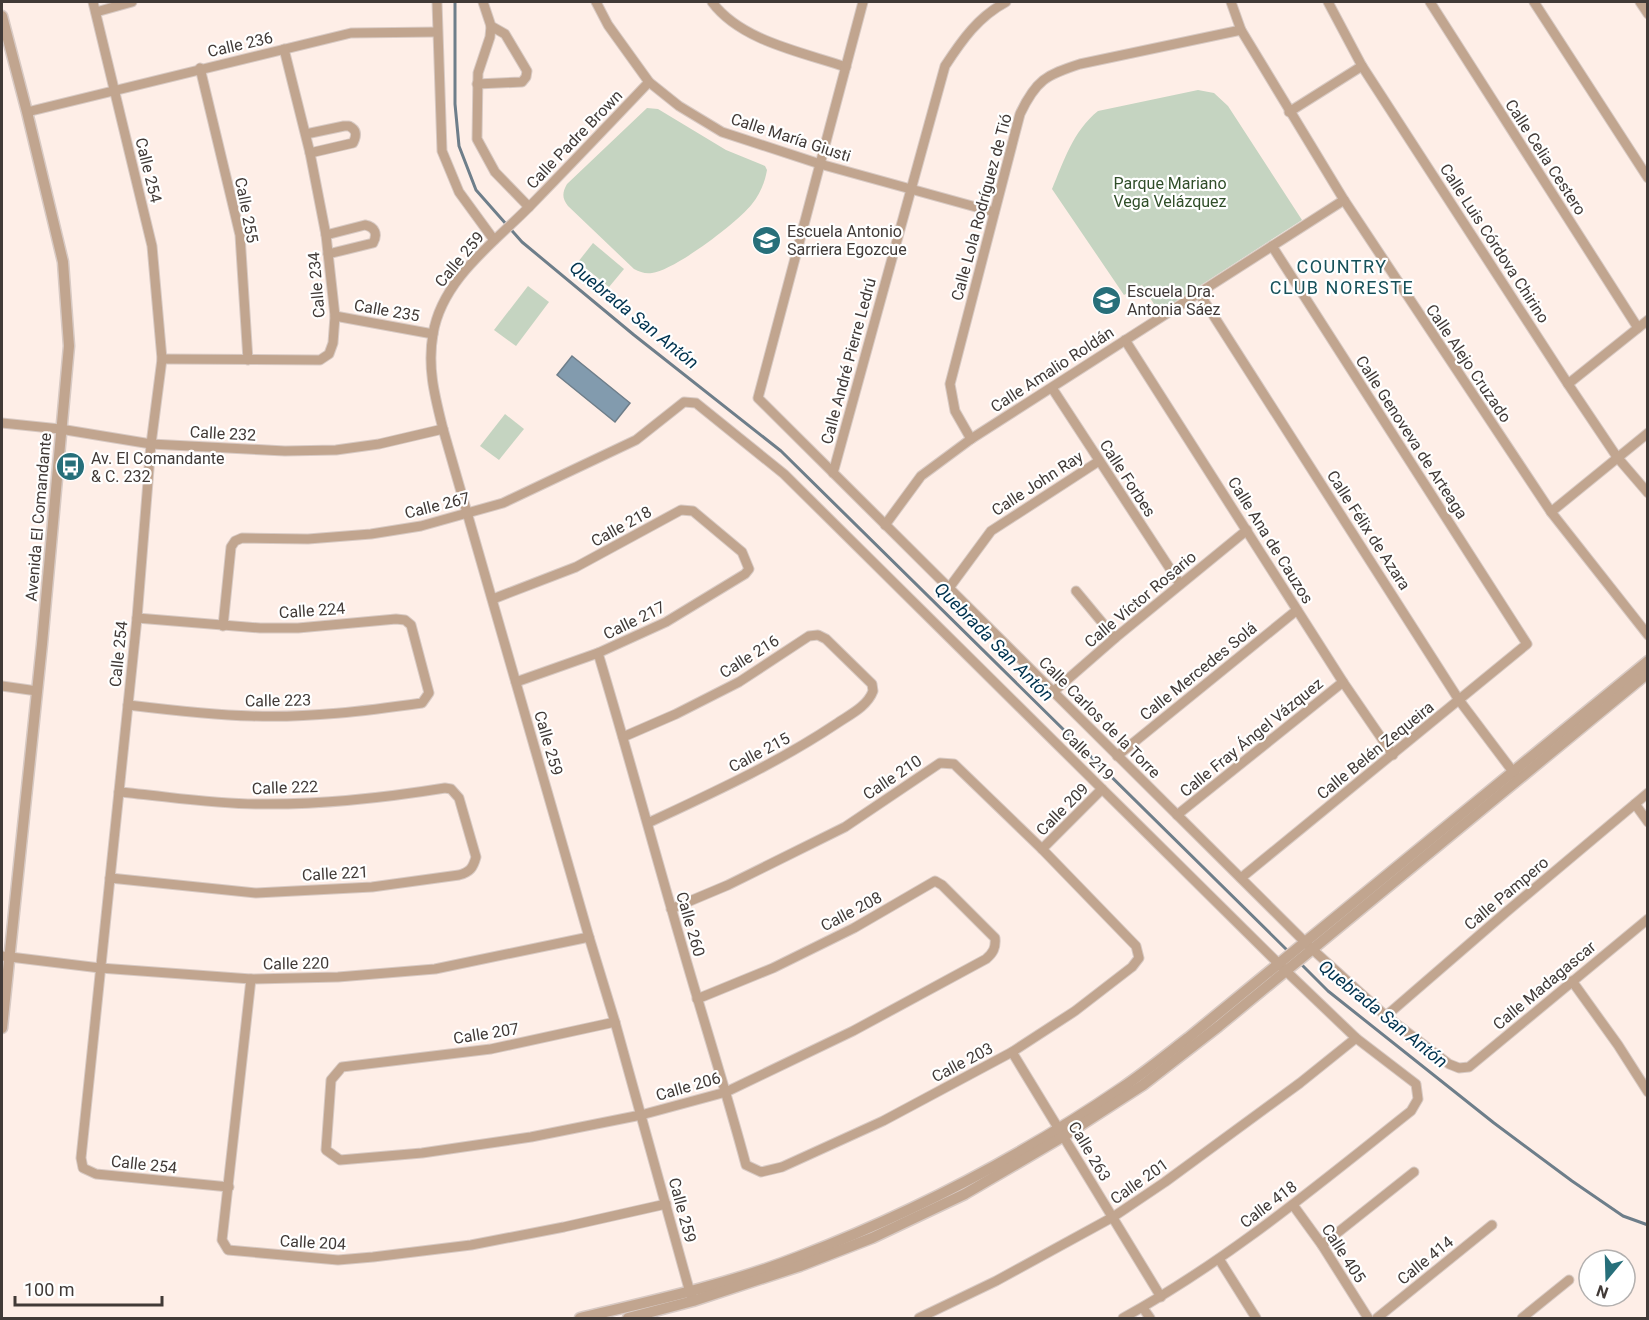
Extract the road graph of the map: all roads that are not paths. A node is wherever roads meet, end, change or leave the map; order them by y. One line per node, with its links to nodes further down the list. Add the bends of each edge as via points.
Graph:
1 (93, 2): 14 (street, Calle 254)
2 (132, 2): 14 (street)
3 (437, 2): 19 (street)
4 (483, 2): 17 (street)
5 (596, 2): 24 (street, Calle María Giusti)
6 (712, 2): 22 (street, via 752,35)
7 (863, 2): 22 (street)
8 (1006, 2): 33 (street, Calle André Pierre Ledrú, via 972,28 945,66)
9 (1232, 2): 18 (street, Calle Alejo Cruzado)
10 (1328, 2): 21 (street, Calle Luis Córdova Chirino)
11 (1430, 2): 45 (street, Calle Celia Cestero)
12 (1534, 2): 32 (street)
13 (1640, 2): 15 (street)
14 (96, 12): 26 (street, Calle 254)
15 (1647, 14)
16 (2, 16): 27 (street, Avenida El Comandante)
17 (491, 26): 25 (street); 25 (street, via 504,34 527,71 526,77 522,82)
18 (1241, 30): 28 (street, Calle Alejo Cruzado); 36 (street, Calle Lola Rodríguez de Tió, via 1080,64 1042,80 1020,114)
19 (437, 32): 20 (street, Calle 236, via 351,33); 39 (street, via 442,151 459,192)
20 (284, 49): 23 (street, Calle 236); 29 (street, Calle 234)
21 (1362, 66): 28 (street); 50 (street, Calle Luis Córdova Chirino)
22 (846, 67): 31 (street)
23 (200, 68): 26 (street, Calle 236); 49 (street, Calle 255, via 240,236)
24 (649, 82): 31 (street, Calle María Giusti, via 722,132); 35 (street, Calle Padre Brown)
25 (477, 84): 35 (street, via 477,139 495,172)
26 (115, 91): 27 (street, Calle 236); 48 (street, Calle 254, via 152,246)
27 (27, 112): 54 (street, Avenida El Comandante, via 63,262 69,346)
28 (1289, 112): 34 (street, Calle Alejo Cruzado)
29 (306, 134): 30 (street, Calle 234); 30 (street, via 349,126 355,132 353,143)
30 (310, 153): 38 (street, Calle 234)
31 (820, 164): 33 (street, Calle María Giusti); 61 (street, Calle Carlos de la Torre, via 758,398)
32 (1647, 178)
33 (910, 188): 36 (street, Calle María Giusti); 61 (street, Calle André Pierre Ledrú)
34 (1344, 200): 40 (street, Calle Amalio Roldán); 63 (street, Calle Alejo Cruzado)
35 (529, 207): 37 (street, Calle Padre Brown)
36 (994, 212): 57 (street, Calle Lola Rodríguez de Tió, via 950,384 955,411)
37 (519, 216): 39 (street, Calle 259)
38 (326, 235): 41 (street, Calle 234); 41 (street, via 365,225 376,231 373,243)
39 (496, 238): 46 (street, Calle 259, via 457,280 441,307)
40 (1272, 246): 42 (street, Calle Amalio Roldán); 77 (street, Calle Genoveva de Arteaga)
41 (328, 254): 43 (street, Calle 234)
42 (1199, 294): 47 (street, Calle Amalio Roldán); 88 (street, Calle Félix de Azara)
43 (334, 316): 46 (street, Calle 235); 49 (street, Calle 234, via 333,343 329,354 320,360)
44 (1647, 320): 45 (street)
45 (1638, 328): 50 (street)
46 (433, 334): 55 (street, Calle 259, via 431,376)
47 (1125, 340): 51 (street, Calle Amalio Roldán); 66 (street, Calle Ana de Cauzos)
48 (162, 359): 49 (street, Calle 234); 58 (street, Calle 254)
49 (248, 360)
50 (1568, 384): 59 (street, Calle Luis Córdova Chirino)
51 (1052, 388): 57 (street, Calle Amalio Roldán); 60 (street, Calle Forbes)
52 (703, 409): 64 (street, Calle 267, via 696,403 684,402 636,440 503,503); 95 (street, Calle 219, via 784,474)
53 (2, 423): 54 (street, Calle 232)
54 (60, 429): 58 (street, Calle 232); 84 (street, Avenida El Comandante)
55 (443, 429): 58 (street, Calle 232, via 336,450); 64 (street, Calle 259)
56 (1647, 432): 59 (street)
57 (971, 439): 65 (street, Calle Amalio Roldán, via 921,476)
58 (152, 444): 73 (street, Calle 254)
59 (1617, 457): 62 (street, Calle Luis Córdova Chirino); 63 (street)
60 (1099, 461): 68 (street, Calle Forbes); 69 (street, Calle John Ray, via 991,531)
61 (833, 473): 65 (street, Calle Carlos de la Torre)
62 (1647, 493)
63 (1551, 512): 75 (street, Calle Alejo Cruzado)
64 (468, 513): 71 (street, Calle 259); 74 (street, Calle 267, via 371,534 235,541)
65 (885, 525): 69 (street, Calle Carlos de la Torre)
66 (1247, 530): 68 (street, Calle Víctor Rosario); 72 (street, Calle Ana de Cauzos)
67 (748, 562): 71 (street, Calle 218, via 742,552 693,511 681,510 576,567); 78 (street, Calle 217, via 745,574 676,616)
68 (1180, 584): 76 (street, Calle Víctor Rosario)
69 (949, 588): 86 (street, Calle Carlos de la Torre)
70 (1076, 591): 76 (street)
71 (493, 599): 81 (street, Calle 259)
72 (1297, 610): 82 (street, Calle Ana de Cauzos); 92 (street, Calle Mercedes Solá)
73 (137, 618): 74 (street, Calle 224); 89 (street, Calle 254)
74 (223, 626): 87 (street, Calle 224, via 298,628 405,620 411,625 417,647 429,693)
75 (1647, 635)
76 (1115, 638): 86 (street, Calle Víctor Rosario)
77 (1527, 644): 88 (street, Calle Belén Zequeira)
78 (598, 653): 81 (street, Calle 217); 90 (street, Calle 260)
79 (1647, 661): 93 (street)
80 (1647, 673): 93 (street)
81 (516, 682): 107 (street, Calle 259)
82 (1343, 682): 91 (street, Calle Ana de Cauzos); 99 (street, Calle Fray Ángel Vázquez)
83 (2, 686): 84 (street)
84 (37, 691): 110 (street, Avenida El Comandante)
85 (873, 691): 90 (street, Calle 216, via 872,684 826,639 809,636 739,682); 101 (street, Calle 215, via 864,705 799,748)
86 (1053, 692): 92 (street, Calle Carlos de la Torre)
87 (426, 697): 89 (street, Calle 223, via 422,703 288,716)
88 (1459, 700): 91 (street, Calle Belén Zequeira); 93 (street, Calle Félix de Azara)
89 (128, 705): 96 (street, Calle 254)
90 (623, 737): 101 (street, Calle 260)
91 (1393, 755): 104 (street, Calle Belén Zequeira)
92 (1117, 756): 99 (street, Calle Carlos de la Torre)
93 (1515, 775): 108 (street)
94 (451, 789): 96 (street, Calle 222, via 295,804); 103 (street, Calle 221, via 459,798 476,857 469,872 459,875 372,887 256,893)
95 (1102, 789): 102 (street, Calle 209); 112 (street, Calle 219)
96 (119, 792): 103 (street, Calle 254)
97 (1647, 794): 98 (street, Calle Pampero)
98 (1635, 804): 100 (street); 117 (street, Calle Pampero)
99 (1177, 815): 104 (street, Calle Carlos de la Torre)
100 (1647, 822)
101 (648, 823): 105 (street, Calle 260)
102 (1042, 849): 105 (street, Calle 210, via 954,764 940,764 845,827); 111 (street, Calle 210, via 1136,946)
103 (110, 878): 113 (street, Calle 254)
104 (1241, 878): 108 (street, Calle Carlos de la Torre)
105 (671, 909): 116 (street, Calle 260)
106 (1646, 924): 115 (street, Calle Madagascar)
107 (589, 938): 114 (street, Calle 220, via 435,969 338,978); 118 (street, Calle 259)
108 (1309, 945): 112 (street); 117 (street, Calle Carlos de la Torre)
109 (996, 946): 116 (street, Calle 208, via 993,934 935,881 854,928 773,968); 123 (street, Calle 206, via 986,959 966,970 853,1031)
110 (5, 957): 113 (street, Calle 220); 119 (street, Avenida El Comandante)
111 (1139, 957): 121 (street, Calle 203, via 1132,967 1076,1011)
112 (1282, 967): 120 (street, Calle 219); 127 (street, via 1219,1026 1143,1085)
113 (100, 968): 114 (street, Calle 220); 131 (street, Calle 254, via 83,1168 96,1174)
114 (251, 979): 131 (street, Calle 204)
115 (1572, 981): 122 (street, Calle Madagascar, via 1469,1067); 124 (street)
116 (697, 999): 123 (street, Calle 260)
117 (1386, 1016): 122 (street, Calle Carlos de la Torre)
118 (615, 1022): 126 (street, Calle 259); 128 (street, Calle 207, via 491,1049 342,1066 331,1080 326,1150 340,1160)
119 (2, 1028)
120 (1356, 1038): 125 (street, Calle 219, via 1416,1084); 134 (street, Calle 201, via 1300,1083)
121 (1012, 1052): 127 (street, Calle 263); 129 (street, Calle 203, via 883,1121)
122 (1459, 1068)
123 (726, 1092): 126 (street, Calle 206); 129 (street, Calle 260, via 746,1165 761,1172)
124 (1647, 1092)
125 (1418, 1100): 133 (street, Calle 418, via 1411,1111)
126 (642, 1115): 128 (street, Calle 206, via 422,1153); 132 (street, Calle 259)
127 (1061, 1132): 134 (street, Calle 263); 139 (street, via 965,1194 872,1238 800,1266)
128 (354, 1158)
129 (782, 1167)
130 (1414, 1172): 136 (street)
131 (229, 1187): 132 (street, Calle 204, via 222,1240 228,1250 338,1260 471,1245)
132 (666, 1204): 139 (street, Calle 259)
133 (1293, 1204): 136 (street, Calle 405); 137 (street, Calle 418)
134 (1113, 1217): 140 (street, Calle 263); 144 (street, Calle 201, via 996,1281)
135 (1492, 1225): 149 (street, Calle 414)
136 (1322, 1245): 148 (street, Calle 405)
137 (1219, 1259): 140 (street, Calle 418); 147 (street)
138 (1569, 1280): 150 (street)
139 (691, 1296): 142 (street); 143 (street)
140 (1161, 1297): 141 (street, Calle 418)
141 (1143, 1308): 145 (street, Calle 418); 146 (street)
142 (580, 1318)
143 (628, 1318)
144 (918, 1318)
145 (1124, 1318)
146 (1150, 1318)
147 (1256, 1318)
148 (1368, 1318)
149 (1377, 1318)
150 (1522, 1318)

